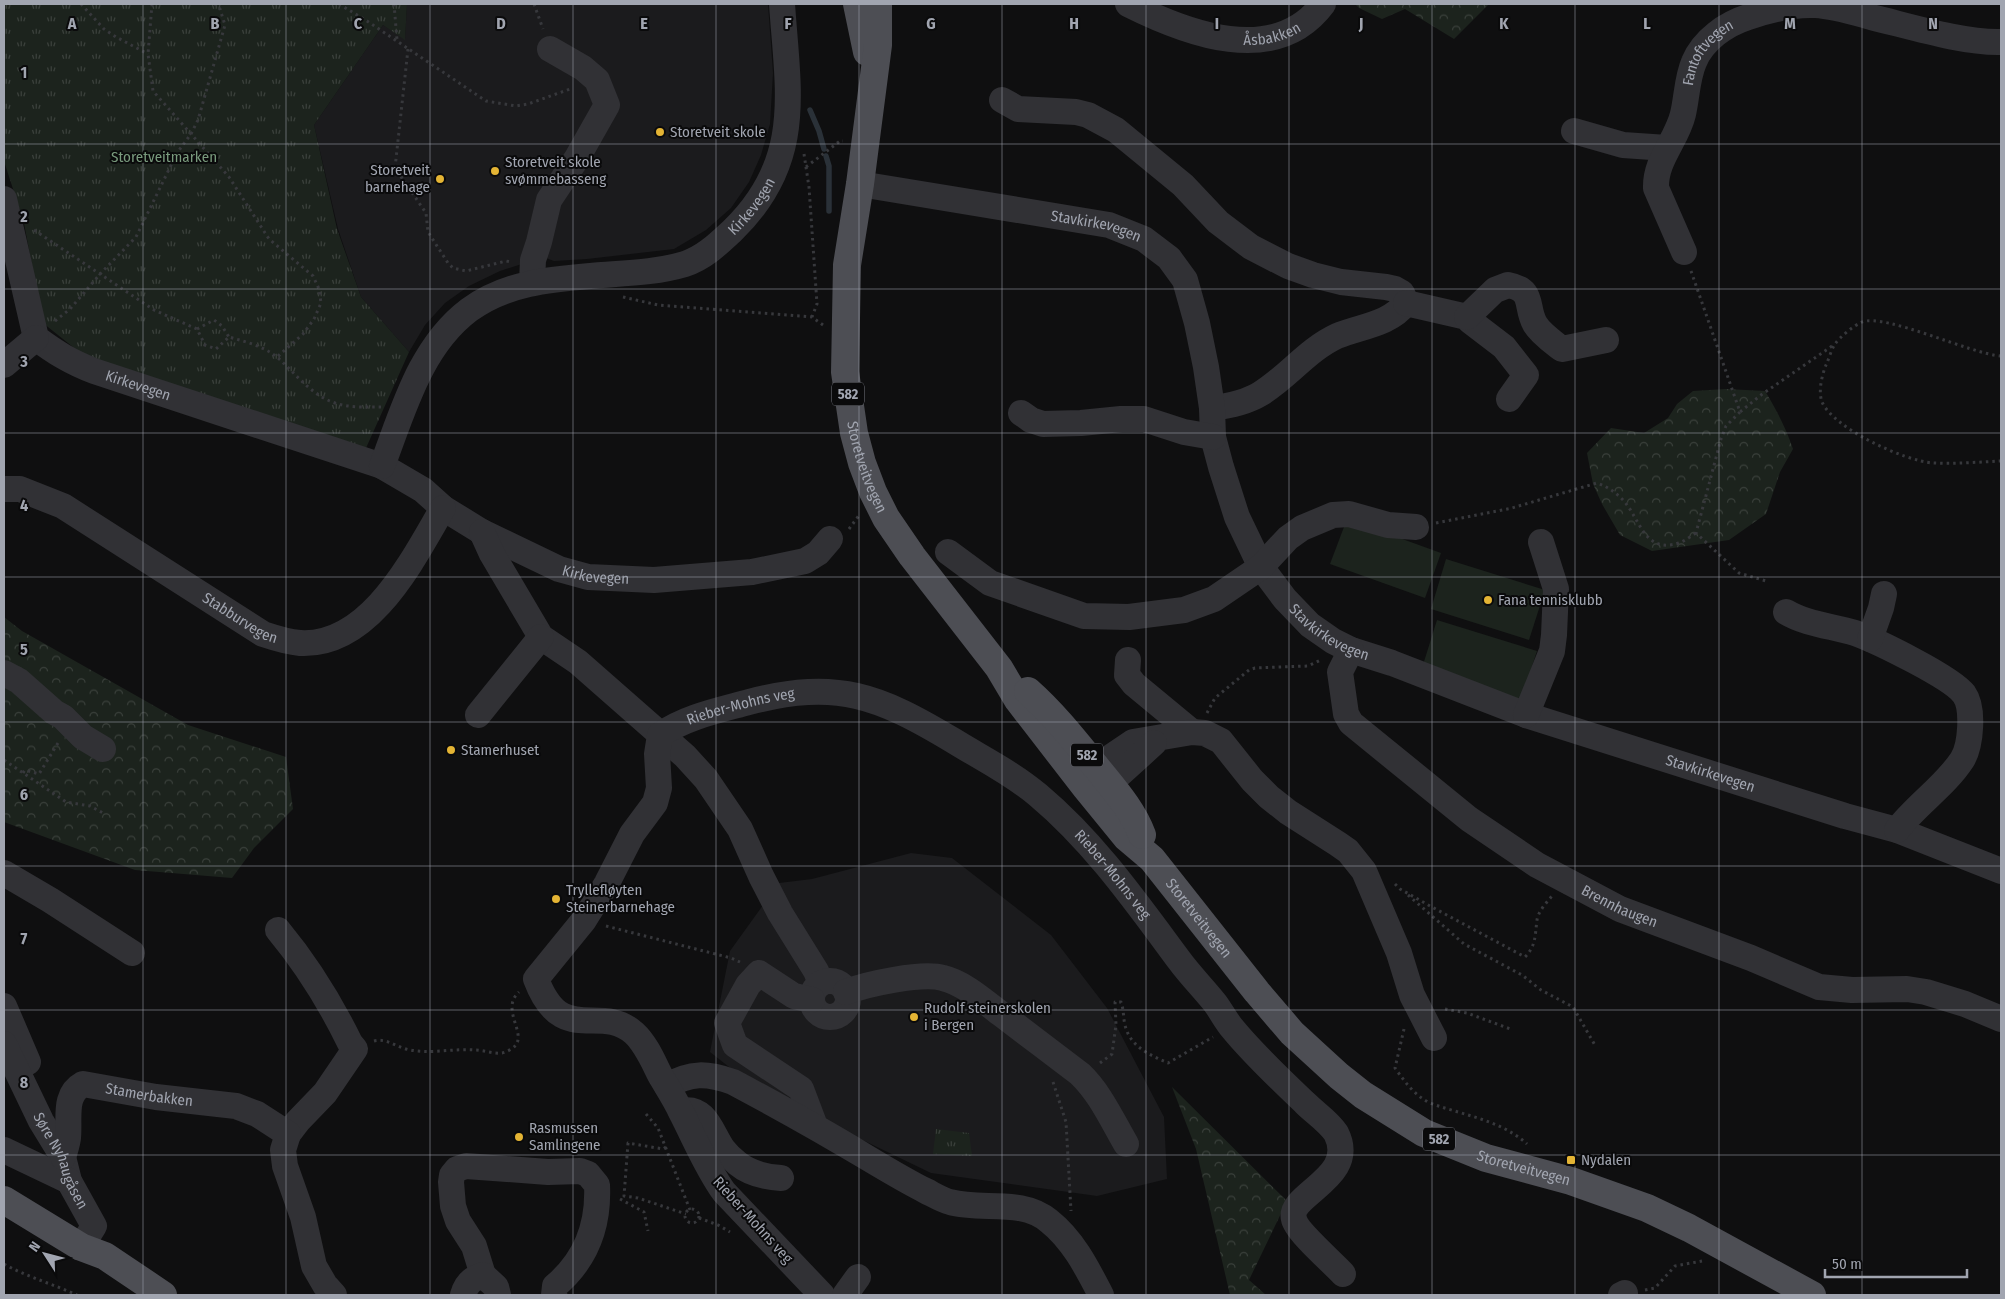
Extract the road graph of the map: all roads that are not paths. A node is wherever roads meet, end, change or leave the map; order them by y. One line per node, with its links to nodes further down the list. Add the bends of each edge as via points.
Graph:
1 (782, 4): 16 (street, Kirkevegen, via 788,87 786,138 771,182 741,222 701,258 684,264 657,270)
2 (857, 4): 9 (main road, Storetveitvegen / 582)
3 (878, 4): 9 (main road, Storetveitvegen / 582, via 878,45)
4 (1128, 4): 5 (street, Åsbakken, via 1202,34 1237,40 1261,38 1294,29 1313,16)
5 (1323, 4)
6 (1843, 6): 7 (street, Fantoftvegen, via 1931,31); 12 (street, Fantoftvegen, via 1795,6 1735,22 1720,31 1694,61 1680,122)
7 (2001, 42)
8 (550, 49): 16 (street, via 597,80 607,105 549,200)
9 (873, 78): 13 (main road, Storetveitvegen / 582)
10 (1002, 100): 17 (street, via 1018,109 1088,114 1116,130 1183,185 1218,222 1251,247 1313,275 1395,289 1402,293)
11 (1574, 131): 12 (street, via 1623,145)
12 (1667, 148): 15 (street, Fantoftvegen, via 1656,188)
13 (860, 184): 23 (street, Stavkirkevegen, via 1109,224 1144,238 1170,258 1185,280 1197,323); 47 (main road, Storetveitvegen / 582, via 847,265 844,347 849,401 862,463 873,492 886,518 956,615 999,668 1059,721)
14 (5, 204): 19 (street)
15 (1684, 252)
16 (532, 276): 26 (street, Kirkevegen, via 486,300 456,321 443,335 430,353 404,407)
17 (1406, 303): 18 (street); 23 (street, via 1392,317 1337,336 1259,395 1244,402)
18 (1467, 317): 20 (street, via 1495,290 1508,284 1522,289 1535,324 1562,349); 22 (street, via 1504,347 1526,375)
19 (36, 338): 21 (street); 26 (street, Kirkevegen, via 69,362)
20 (1606, 340)
21 (4, 365)
22 (1509, 399)
23 (1212, 408): 25 (street, Stavkirkevegen)
24 (1021, 413): 25 (street, via 1043,424 1144,419 1184,432)
25 (1213, 436): 34 (street, Stavkirkevegen, via 1237,517)
26 (382, 466): 28 (street, Kirkevegen, via 423,490)
27 (4, 489): 28 (street, Stabburvegen, via 20,489 63,506 262,634 300,643 322,641 365,619 399,578)
28 (443, 508): 30 (street, Kirkevegen)
29 (1416, 528): 34 (street, via 1388,525 1349,514 1332,515 1288,538)
30 (482, 532): 31 (street, Kirkevegen, via 576,575 625,580 712,576 792,565 805,561); 37 (street)
31 (830, 539)
32 (1541, 542): 42 (street, via 1556,589 1554,635 1552,651)
33 (948, 552): 34 (street, via 990,583 1095,618 1129,617 1199,606)
34 (1261, 567): 39 (street, Stavkirkevegen, via 1285,600 1310,625)
35 (1884, 594): 38 (street)
36 (1786, 612): 38 (street)
37 (541, 637): 43 (street); 45 (street, via 578,662)
38 (1870, 639): 48 (street, via 1948,679 1969,703 1968,745 1962,760)
39 (1342, 646): 42 (street, Stavkirkevegen); 55 (street, Brennhaugen, via 1340,672 1346,714 1351,723 1469,818 1538,865 1620,909 1819,987 1926,992)
40 (1128, 660): 44 (street, via 1127,675 1134,684)
41 (4, 673): 46 (street, via 19,681 83,737)
42 (1526, 715): 48 (street, Stavkirkevegen)
43 (478, 716)
44 (1198, 732): 47 (street, via 1159,739); 56 (street, via 1221,741 1269,797 1338,844 1357,861 1368,879 1417,1004)
45 (660, 735): 53 (street, via 686,756 706,779 740,830 776,905 816,971); 58 (street, Rieber-Mohns veg, via 656,754 659,788 655,803 632,834 608,883 584,920 536,979 542,994 564,1017 574,1021 609,1022 633,1032); 69 (street, Rieber-Mohns veg, via 672,726 755,701 829,691 850,694 900,710 1002,768 1032,790 1060,814 1100,857 1246,1046 1338,1136 1341,1150 1338,1164 1299,1204 1293,1215 1297,1225)
46 (103, 749)
47 (1097, 780): 78 (main road, Storetveitvegen / 582, via 1140,828 1152,859 1292,1033 1339,1076 1387,1111 1460,1149 1571,1181 1647,1208)
48 (1897, 830): 49 (street, Stavkirkevegen)
49 (2001, 871)
50 (4, 873): 52 (street)
51 (278, 930): 62 (street, via 325,994 355,1049 325,1093)
52 (132, 953)
53 (817, 991): 60 (street, via 794,996 758,973 748,984 727,1023 735,1045 801,1089); 63 (street, via 814,1006 822,1014 834,1016 844,1010 846,992 861,986 916,977 941,977 953,981 1089,1082)
54 (4, 1006): 61 (street, via 42,1098)
55 (2001, 1019)
56 (1434, 1038)
57 (4, 1044): 61 (street, Søre Nyhaugåsen)
58 (666, 1086): 59 (street, Rieber-Mohns veg); 60 (street, via 689,1076 723,1078)
59 (681, 1111): 66 (street, Rieber-Mohns veg, via 692,1111 708,1121 724,1150 738,1164 761,1176); 76 (street, Rieber-Mohns veg, via 711,1174 724,1192)
60 (815, 1126): 77 (street, via 946,1202 965,1206 1006,1206 1038,1213 1069,1241)
61 (49, 1133): 65 (street, Søre Nyhaugåsen)
62 (288, 1134): 65 (street, Stamerbakken, via 257,1114 236,1106 83,1084 70,1098); 73 (street, via 285,1166 304,1217 314,1266)
63 (1126, 1144)
64 (4, 1150): 65 (street)
65 (66, 1169): 68 (street, Søre Nyhaugåsen, via 94,1226)
66 (781, 1178)
67 (4, 1200): 68 (main road)
68 (81, 1247): 71 (main road, via 103,1275); 72 (main road, via 105,1256)
69 (1343, 1274)
70 (491, 1285): 74 (street, via 475,1277 465,1286); 75 (street, via 452,1206 452,1175 466,1166 580,1171 588,1174 597,1185 595,1220 587,1246 576,1266 554,1286)
71 (134, 1295)
72 (163, 1295)
73 (334, 1295)
74 (463, 1295)
75 (554, 1295)
76 (822, 1295)
77 (1101, 1295)
78 (1812, 1295)

